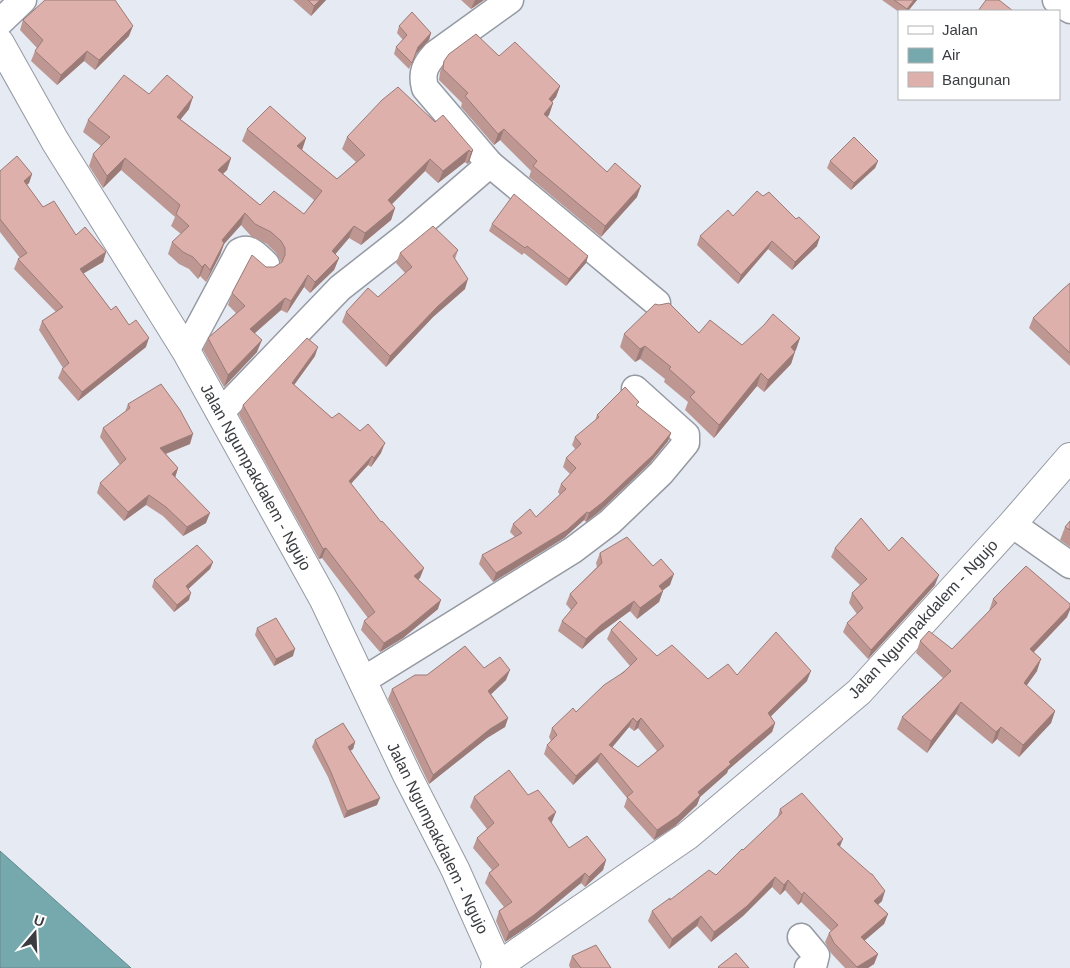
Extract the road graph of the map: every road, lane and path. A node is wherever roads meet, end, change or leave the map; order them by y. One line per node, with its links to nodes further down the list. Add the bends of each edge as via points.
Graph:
1 (23, 0): 5 (street)
2 (510, 0): 7 (street, via 435,54 426,64 422,77 425,88)
3 (1056, 0): 4 (street)
4 (1070, 10)
5 (0, 22)
6 (0, 43): 10 (street, Jalan Ngumpakdalem - Ngujo, via 55,141)
7 (490, 164): 9 (street); 12 (street, via 340,288)
8 (266, 264): 10 (street, via 250,250 239,252)
9 (657, 303)
10 (186, 351): 12 (street, Jalan Ngumpakdalem - Ngujo)
11 (635, 389): 16 (street, via 686,435 686,443 660,473 610,522 573,550)
12 (220, 413): 16 (street, Jalan Ngumpakdalem - Ngujo, via 324,600)
13 (1070, 457): 14 (street, Jalan Ngumpakdalem - Ngujo)
14 (1012, 524): 15 (street); 18 (street, Jalan Ngumpakdalem - Ngujo, via 859,692 687,836)
15 (1070, 565)
16 (362, 681): 18 (street, Jalan Ngumpakdalem - Ngujo, via 455,869)
17 (802, 937): 19 (street, via 816,956)
18 (498, 967)
19 (808, 968)

